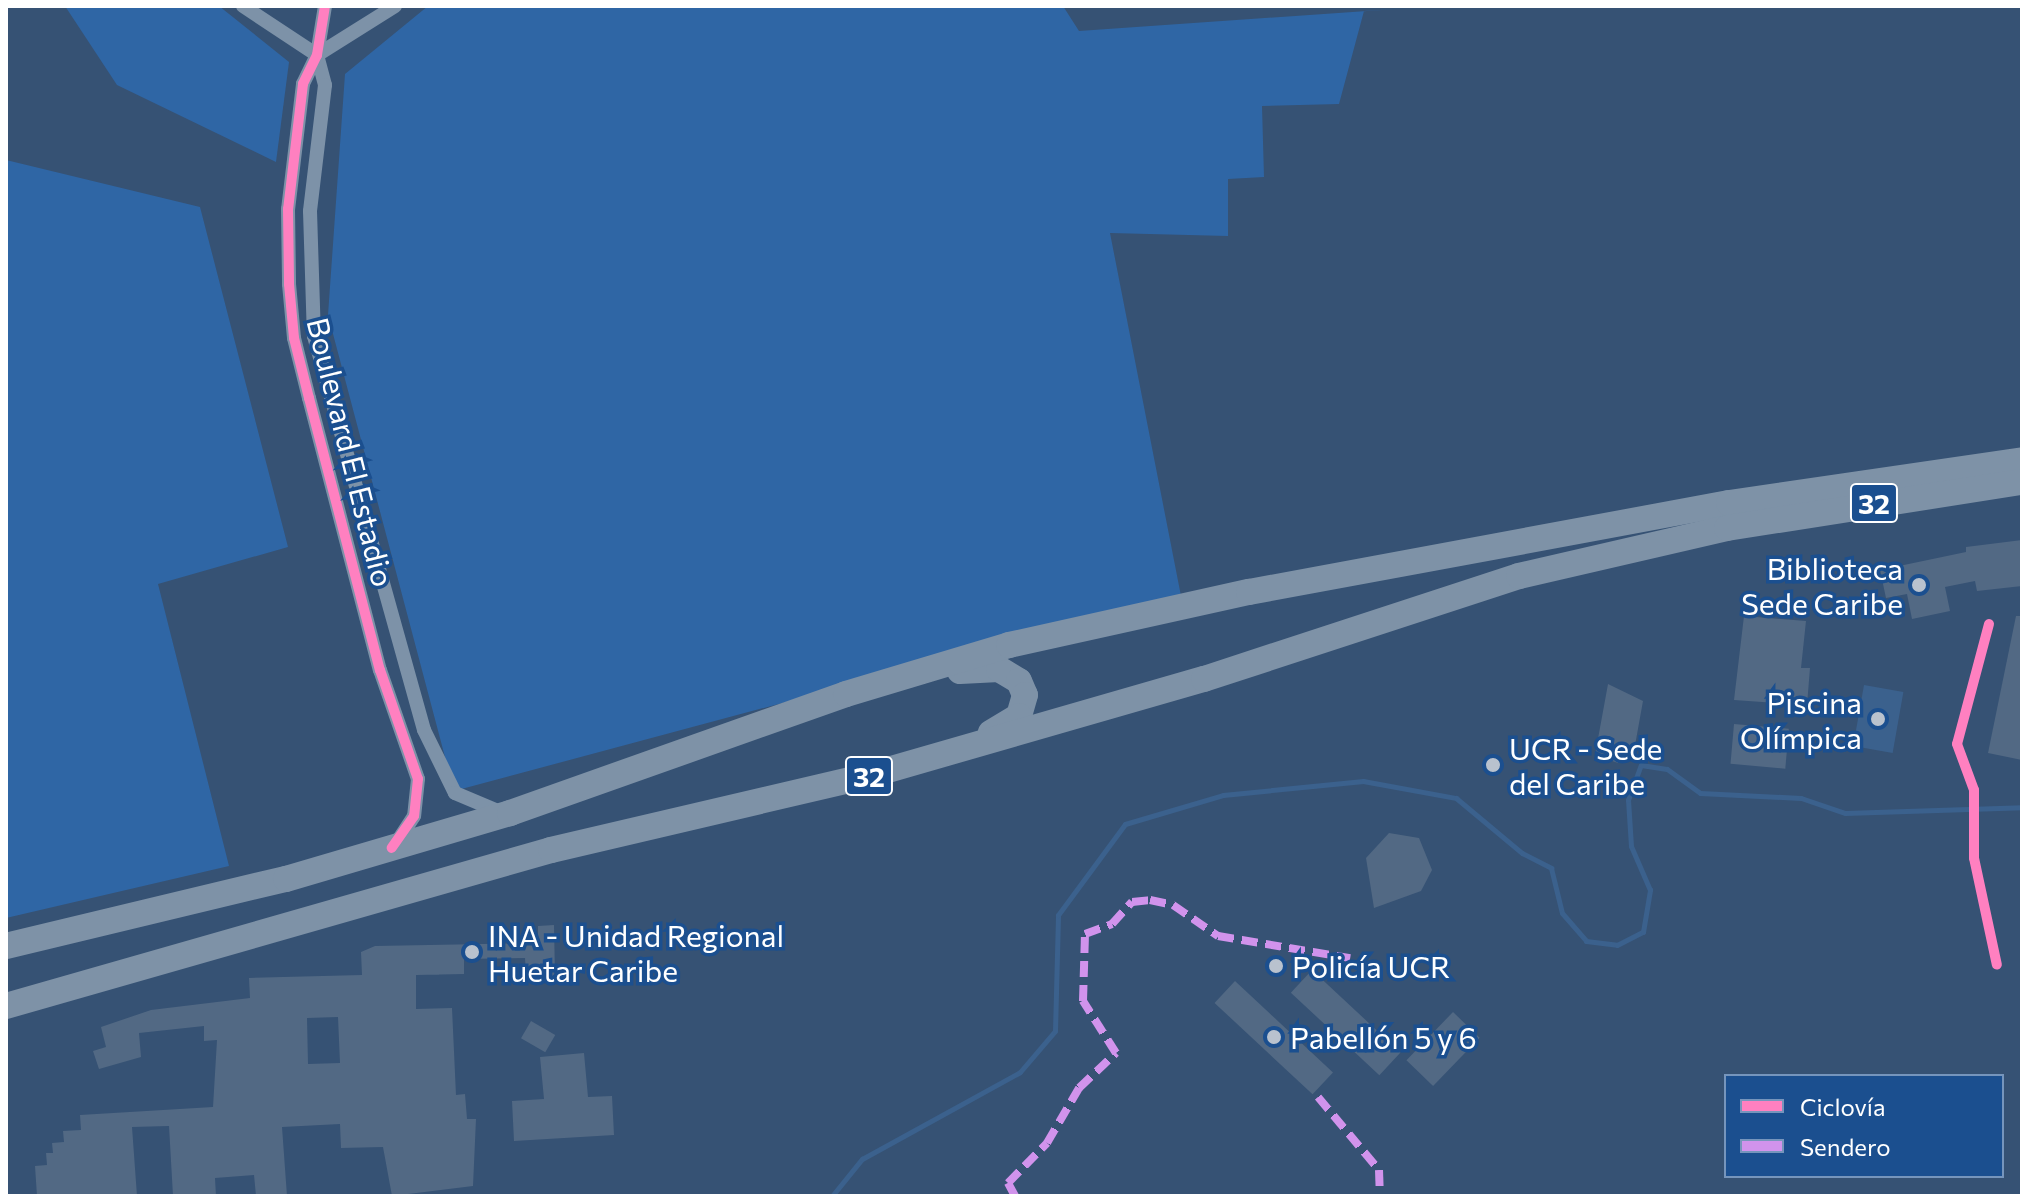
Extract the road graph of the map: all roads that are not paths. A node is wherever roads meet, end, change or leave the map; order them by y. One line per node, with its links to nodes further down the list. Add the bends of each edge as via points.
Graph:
1 (243, 6): 4 (street)
2 (325, 6): 4 (street)
3 (395, 6): 4 (street)
4 (317, 55): 9 (street, Boulevard El Estadio, via 325,85 310,211 310,279 314,336 329,397 438,762 455,793); 10 (street, Boulevard El Estadio, via 303,84 288,209 294,338 380,670 418,779 414,816)
5 (2022, 460): 7 (highway, 32, via 1729,503 1263,589 1009,645)
6 (2022, 482): 8 (highway, 32, via 1727,528 1519,576 1204,679)
7 (846, 694): 8 (highway, via 983,668 1012,673 1025,695 1010,724); 9 (highway, 32)
8 (867, 776): 12 (highway, 32, via 551,850)
9 (510, 813): 10 (highway, 32)
10 (392, 848): 11 (highway, 32)
11 (6, 946)
12 (6, 1006)

